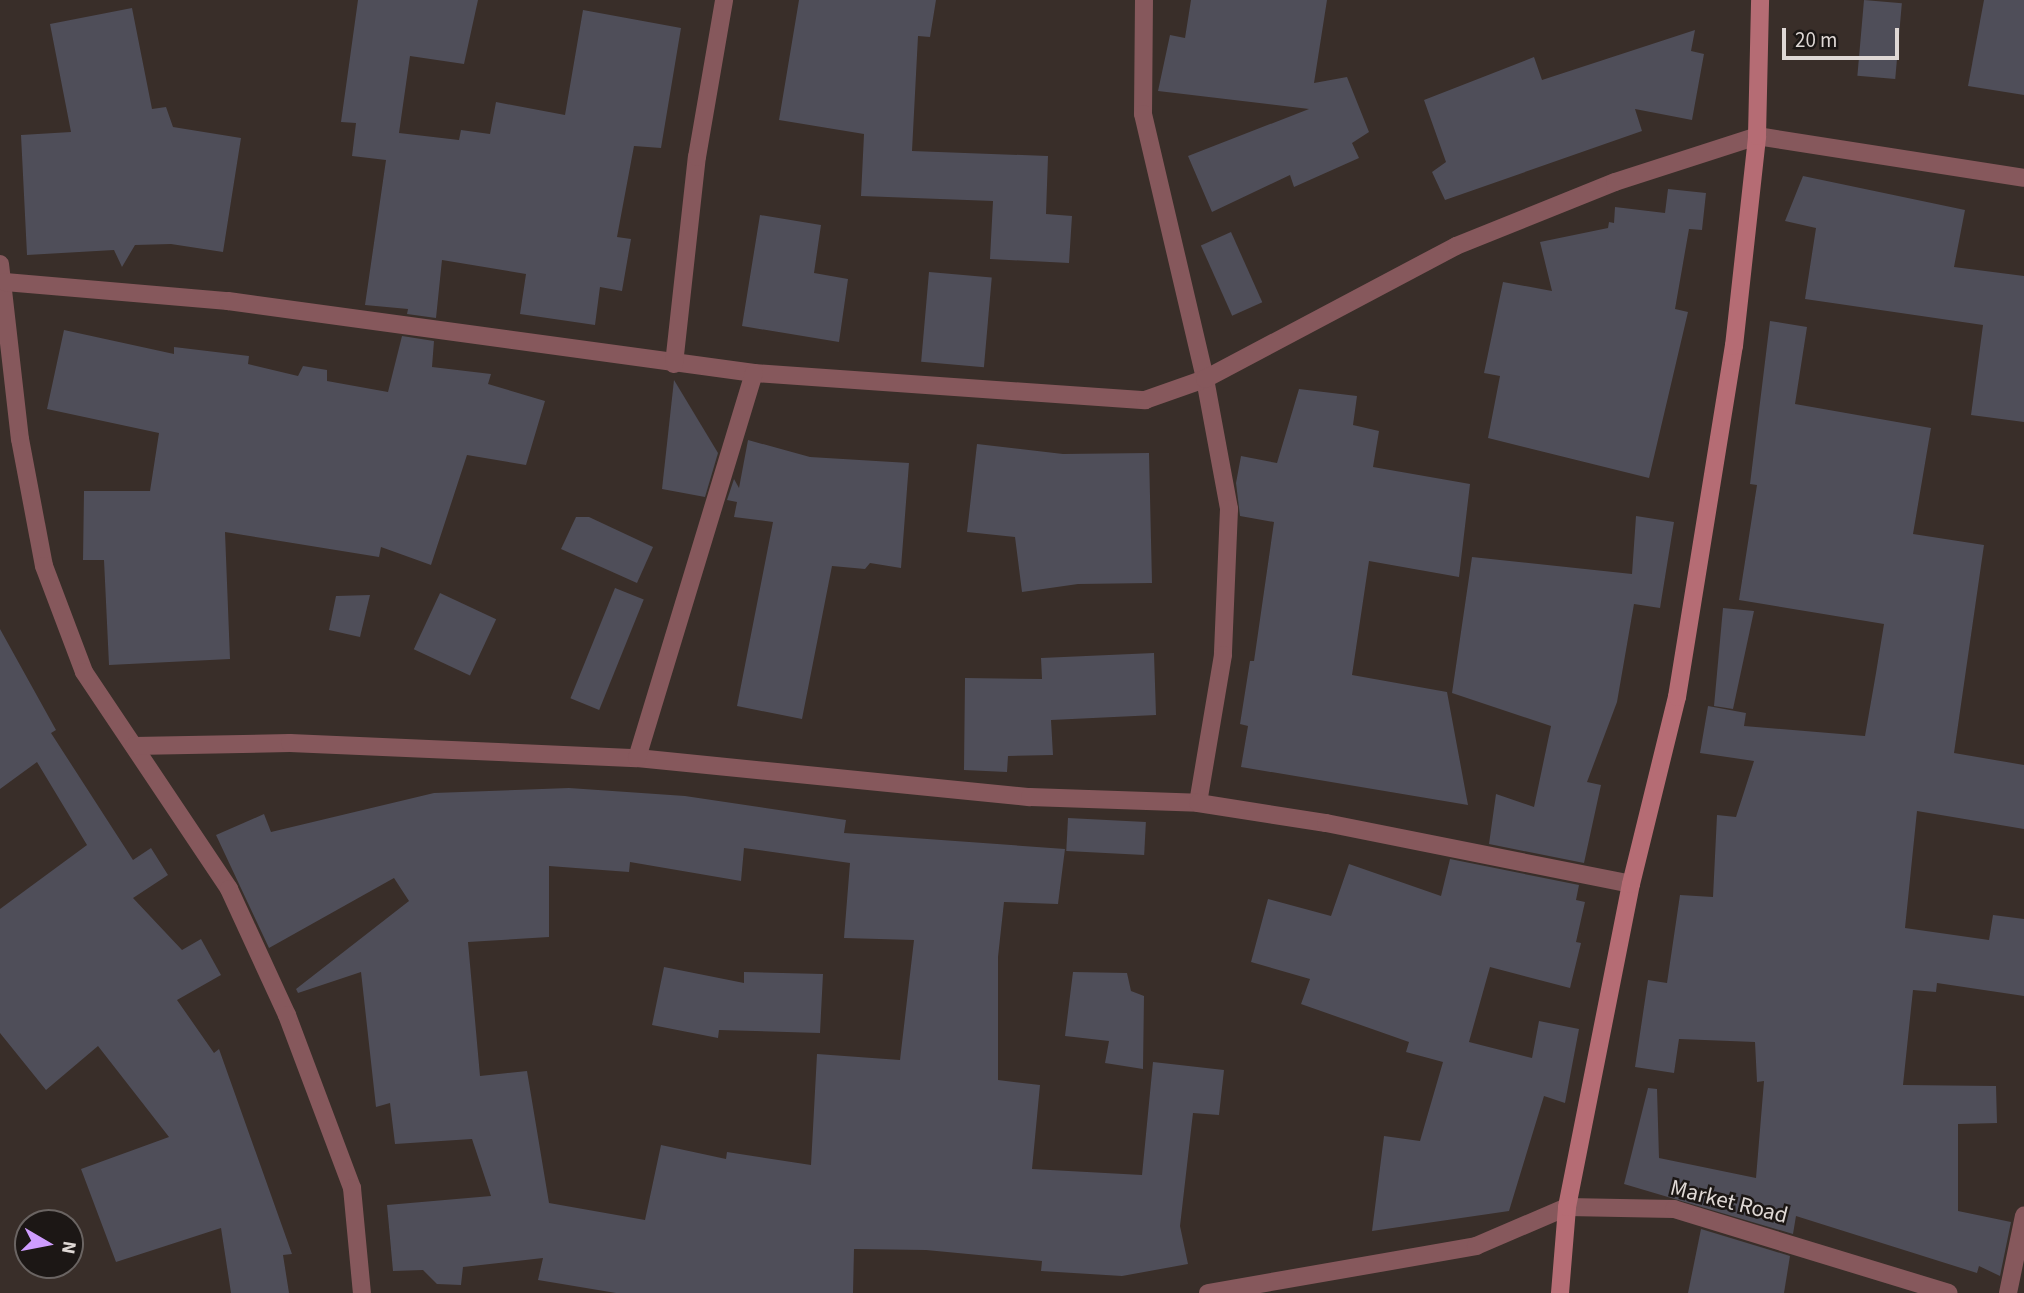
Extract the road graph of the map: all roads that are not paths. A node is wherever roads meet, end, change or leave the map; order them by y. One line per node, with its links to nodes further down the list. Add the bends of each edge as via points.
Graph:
1 (724, 0): 7 (street, via 697,157)
2 (1144, 0): 9 (street, via 1143,114)
3 (1760, 0): 4 (street)
4 (1757, 136): 5 (street); 9 (street, via 1615,182 1456,246); 13 (street, via 1734,346 1678,698)
5 (2024, 178)
6 (3, 273): 7 (street); 10 (street, via 19,439 44,566 84,672)
7 (674, 364): 8 (street)
8 (754, 373): 9 (street, via 1145,400); 11 (street)
9 (1205, 379): 12 (street, via 1229,509 1223,655)
10 (134, 746): 11 (street, via 290,743); 16 (street, via 229,889 288,1015 352,1188)
11 (638, 758): 12 (street, via 977,792)
12 (1198, 803): 13 (street, via 1326,822)
13 (1631, 884): 14 (street)
14 (1567, 1207): 17 (street, Market Road, via 1476,1247); 18 (street); 19 (street, Market Road, via 1674,1209)
15 (2024, 1216): 20 (street)
16 (362, 1293)
17 (1208, 1293)
18 (1560, 1293)
19 (1948, 1293)
20 (2008, 1293)

